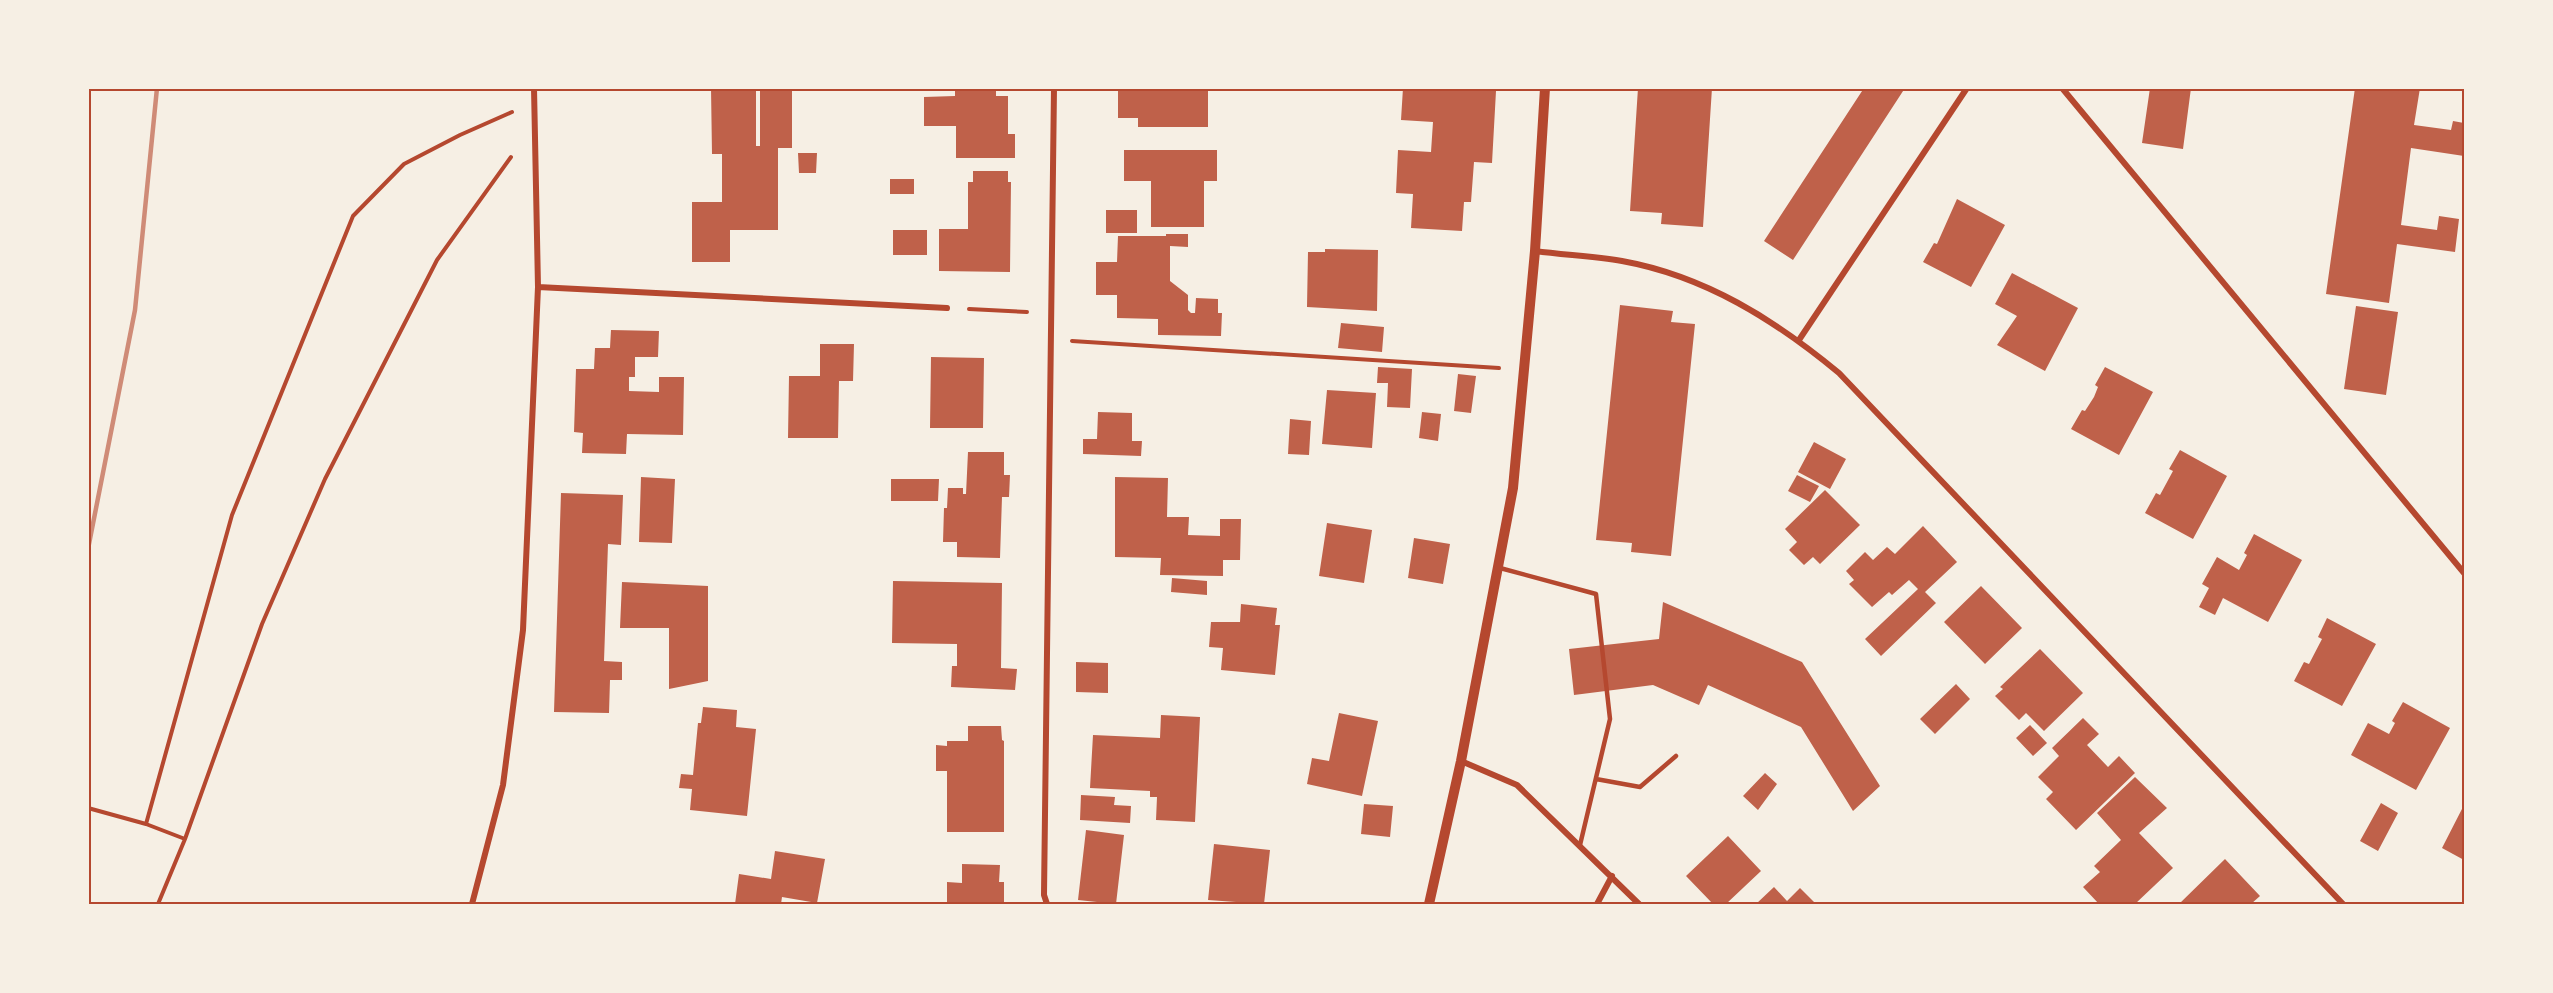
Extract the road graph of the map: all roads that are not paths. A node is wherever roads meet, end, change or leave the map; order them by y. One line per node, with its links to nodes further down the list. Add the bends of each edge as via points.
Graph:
1 (534, 88): 7 (street)
2 (1054, 88): 18 (street, via 1044,896)
3 (1545, 88): 6 (street)
4 (1967, 88): 9 (street)
5 (2062, 88): 11 (street)
6 (1535, 251): 9 (street, via 1622,261 1670,273 1732,298); 10 (street, via 1513,488)
7 (538, 287): 8 (street); 17 (street, via 523,630 502,785)
8 (947, 308)
9 (1799, 340): 22 (street, via 1839,373)
10 (1500, 568): 13 (street); 14 (lane, via 1596,594 1610,719)
11 (2464, 573)
12 (1676, 756): 14 (lane, via 1640,787)
13 (1461, 761): 15 (street, via 1517,785); 19 (street)
14 (1596, 778): 15 (lane)
15 (1580, 845): 16 (street)
16 (1612, 876): 20 (street); 21 (street)
17 (471, 904)
18 (1047, 904)
19 (1429, 904)
20 (1597, 904)
21 (1639, 904)
22 (2343, 904)

